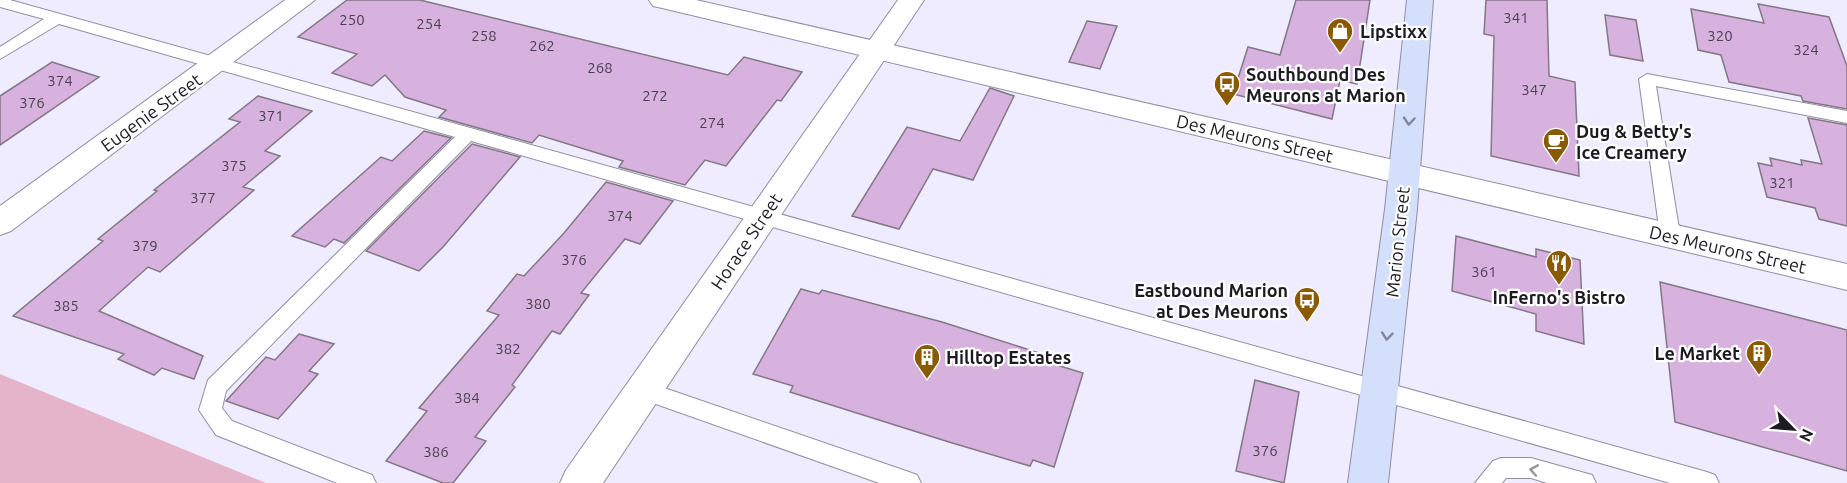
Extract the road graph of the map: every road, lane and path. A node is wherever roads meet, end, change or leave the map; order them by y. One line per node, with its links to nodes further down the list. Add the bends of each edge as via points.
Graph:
1 (302, 0): 9 (street, Eugenie Street)
2 (662, 0): 7 (street, Des Meurons Street)
3 (911, 0): 7 (street, Horace Street)
4 (1420, 0): 12 (main road, Marion Street, one-way to 12)
5 (0, 2): 6 (lane)
6 (57, 18): 8 (lane); 9 (lane)
7 (877, 49): 12 (street, Des Meurons Street); 13 (street, Horace Street)
8 (0, 54)
9 (218, 62): 11 (lane); 14 (street, Eugenie Street)
10 (1847, 117): 15 (lane, via 1647,79)
11 (468, 134): 13 (lane); 19 (lane, via 216,387 210,410 224,428)
12 (1404, 174): 15 (street, Des Meurons Street); 18 (main road, Marion Street, one-way to 18)
13 (762, 218): 17 (street, Horace Street); 18 (lane)
14 (0, 223)
15 (1670, 236): 16 (street, Des Meurons Street)
16 (1847, 277)
17 (644, 390): 20 (street, Horace Street); 21 (lane)
18 (1381, 392): 22 (main road, Marion Street); 25 (lane)
19 (364, 483)
20 (580, 483)
21 (909, 483)
22 (1368, 483)
23 (1487, 483): 24 (lane, one-way to 23, via 1530,468 1501,468)
24 (1584, 483)
25 (1707, 483)

